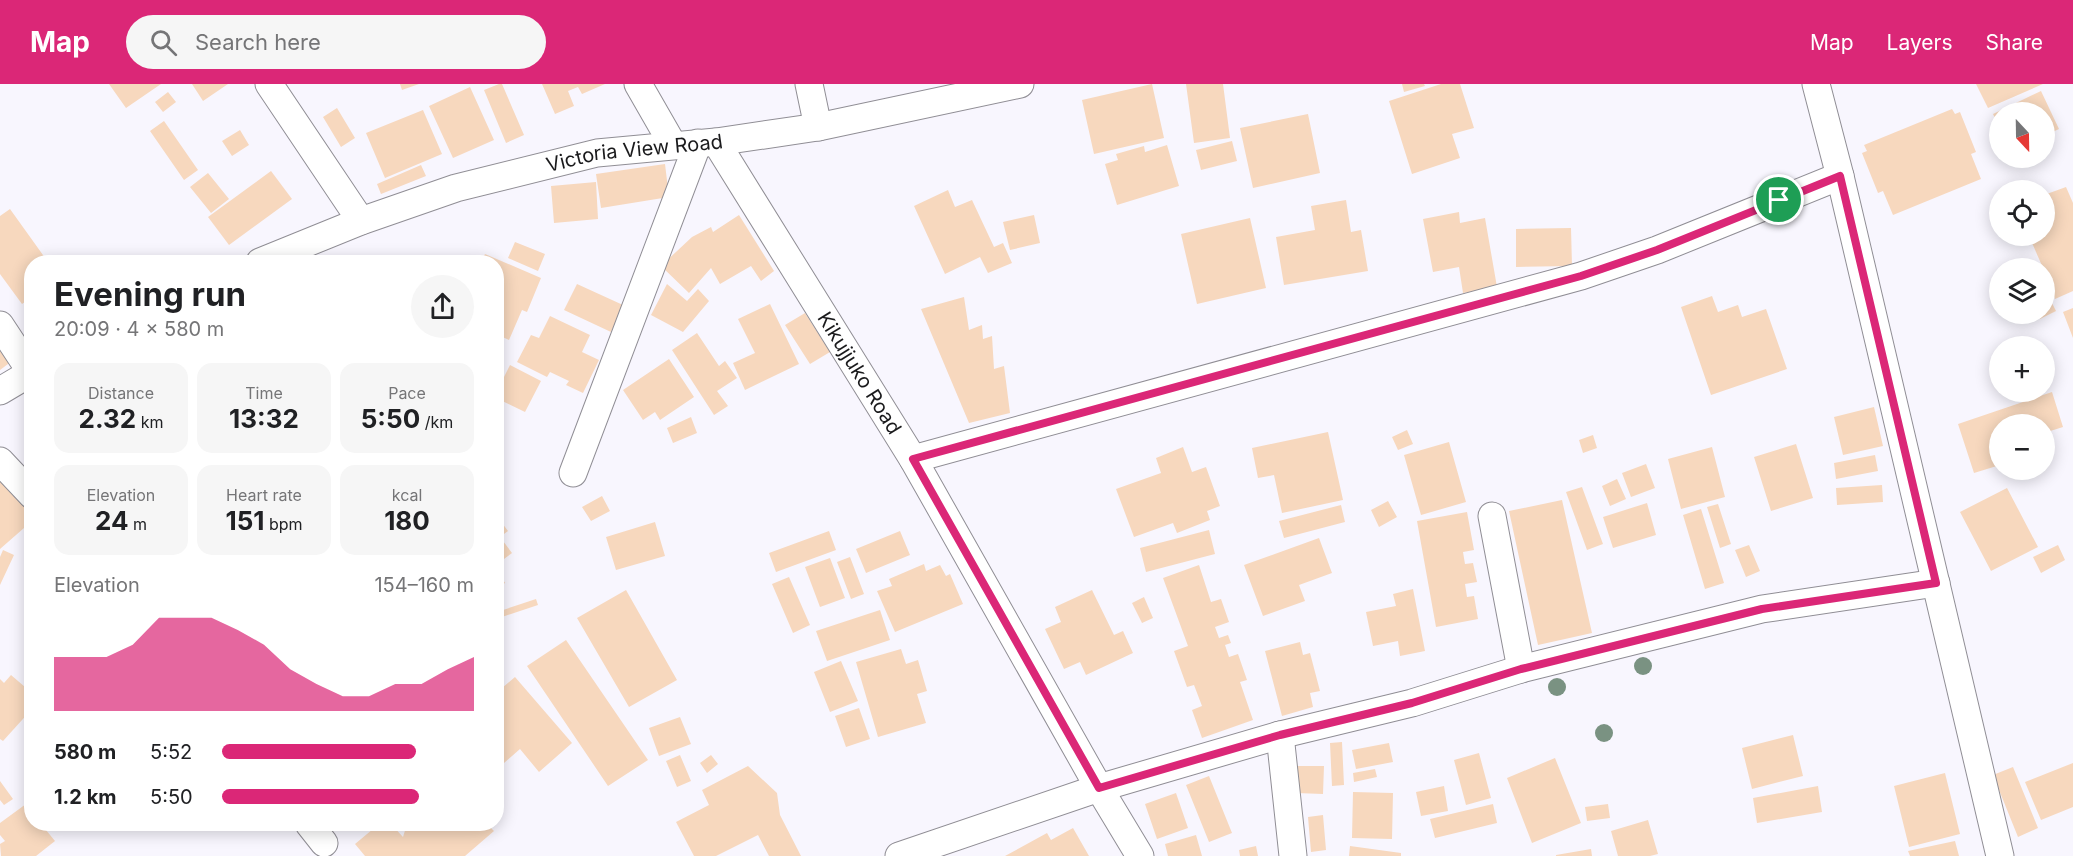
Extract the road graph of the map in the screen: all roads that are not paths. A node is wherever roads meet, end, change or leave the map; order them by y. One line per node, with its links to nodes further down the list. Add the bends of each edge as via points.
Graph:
1 (269, 84): 9 (street)
2 (638, 84): 7 (street, Kikujjuko Road)
3 (809, 84): 6 (street)
4 (1020, 84): 6 (street, Victoria View Road)
5 (1816, 84): 8 (street)
6 (818, 127): 7 (street, Victoria View Road)
7 (696, 143): 9 (street, Victoria View Road, via 597,153 456,188); 15 (street, Kikujjuko Road); 17 (street)
8 (1840, 176): 15 (street, via 1657,250 1581,276); 20 (street)
9 (361, 221): 10 (street, Victoria View Road)
10 (277, 255)
11 (0, 325): 12 (street)
12 (24, 361)
13 (24, 376): 14 (street)
14 (0, 391)
15 (913, 459): 23 (street, Kikujjuko Road)
16 (0, 460): 18 (street)
17 (573, 473)
18 (24, 486)
19 (1492, 516): 21 (street)
20 (1936, 583): 21 (street, via 1762,609); 27 (street)
21 (1521, 669): 22 (street, via 1412,703)
22 (1280, 735): 23 (street); 26 (street)
23 (1099, 788): 24 (street); 25 (street, Kikujjuko Road)
24 (909, 854)
25 (1140, 856)
26 (1293, 856)
27 (2000, 856)

